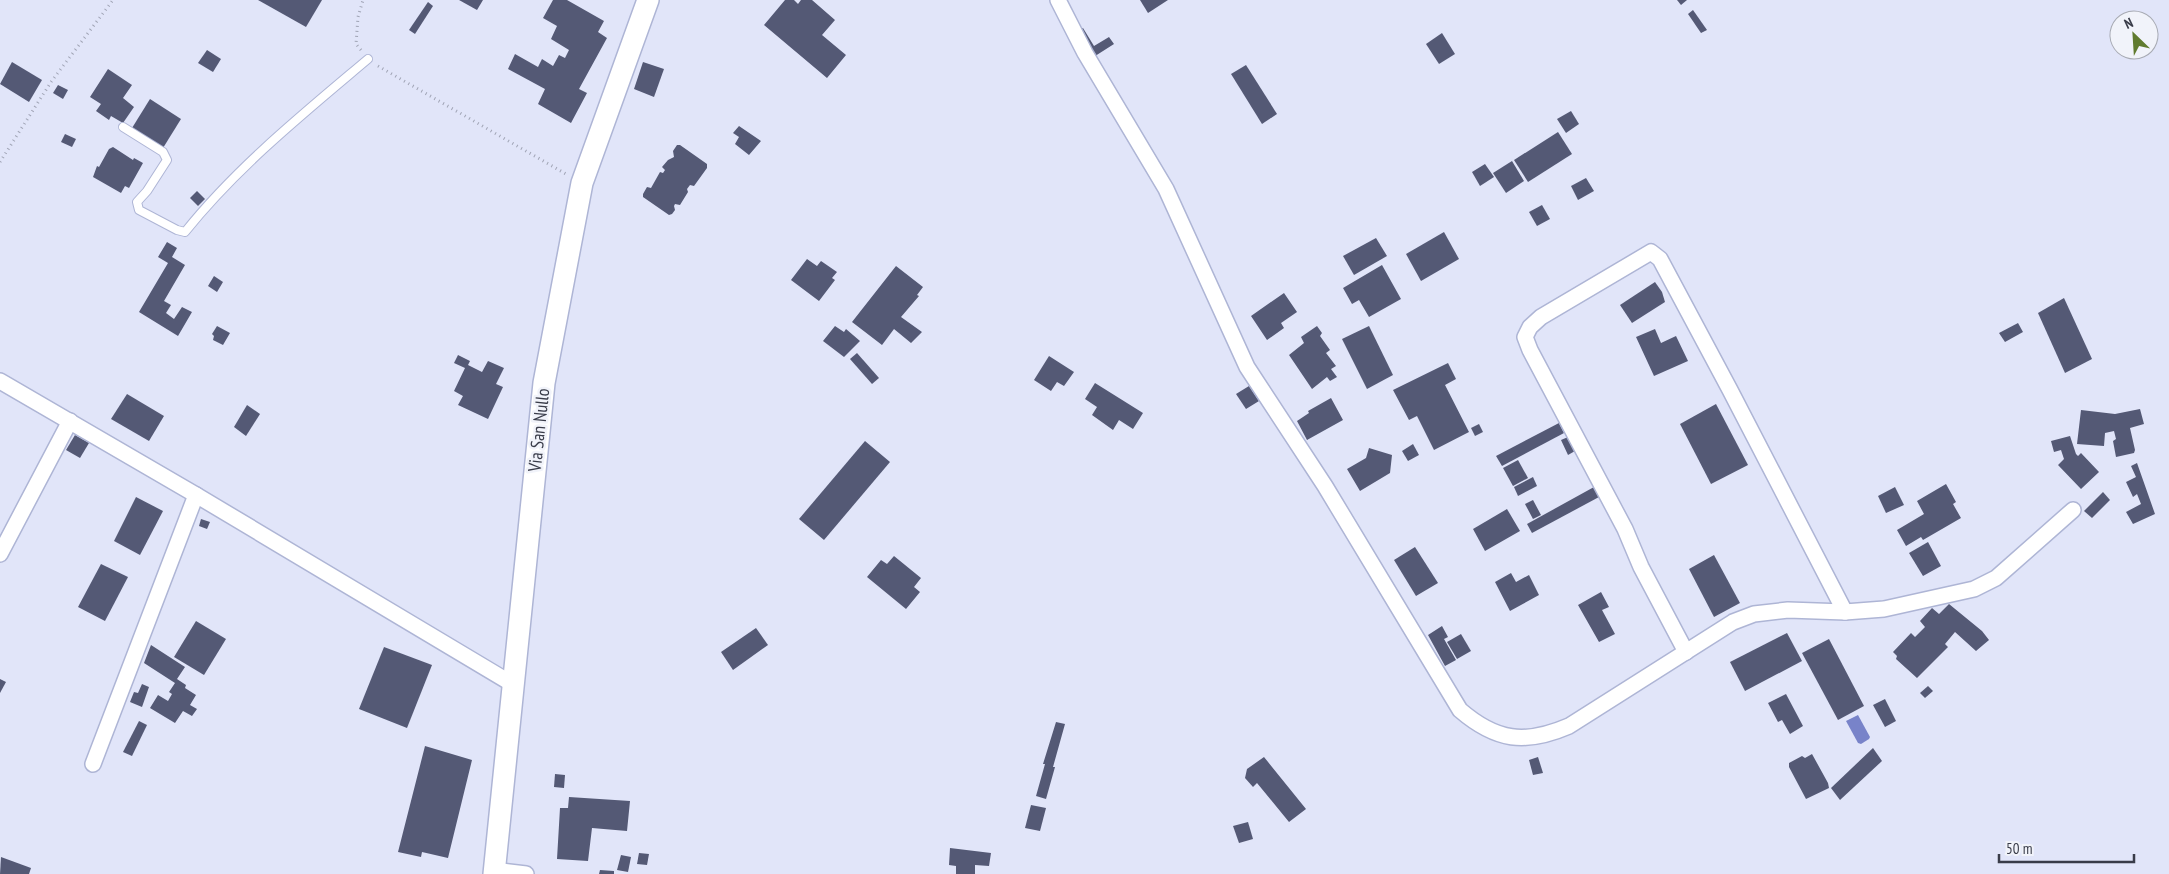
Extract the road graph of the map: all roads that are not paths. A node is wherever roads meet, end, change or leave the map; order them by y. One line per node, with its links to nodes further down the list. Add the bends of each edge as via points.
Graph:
1 (648, 0): 12 (street, Via San Nullo, via 582,182 544,383)
2 (1058, 0): 11 (street, via 1085,53 1166,189 1247,367 1325,486 1460,710 1484,728 1509,737 1548,735 1609,702)
3 (368, 58): 4 (lane, via 251,161 185,232 139,210 137,202 167,160 163,152)
4 (123, 127)
5 (0, 380): 6 (street)
6 (70, 421): 7 (street); 9 (street)
7 (196, 495): 12 (street); 13 (street)
8 (2073, 510): 10 (street, via 1996,578 1974,589 1884,610)
9 (0, 554)
10 (1844, 612): 11 (street, via 1788,610 1754,614 1733,622); 11 (street, via 1660,259 1651,252 1541,317 1525,337)
11 (1686, 652)
12 (514, 685): 14 (street, Via San Nullo)
13 (93, 764)
14 (494, 872): 15 (street)
15 (526, 874)

